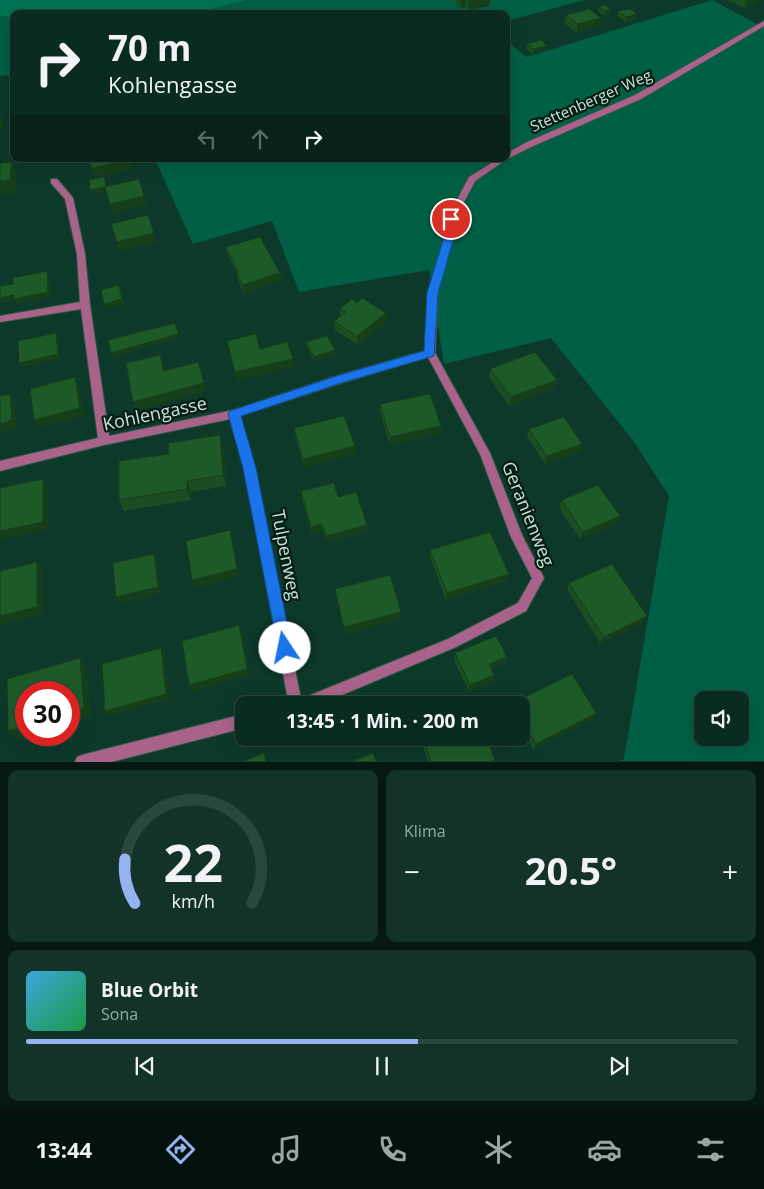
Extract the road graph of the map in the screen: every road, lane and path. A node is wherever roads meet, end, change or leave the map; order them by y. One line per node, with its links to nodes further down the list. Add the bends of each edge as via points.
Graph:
1 (764, 23): 2 (street, Stettenberger Weg, via 638,98 528,144)
2 (510, 155)
3 (499, 162): 7 (street, Stettenberger Weg, via 472,179 451,219 450,234 432,293)
4 (54, 181): 5 (street, via 69,198 81,254)
5 (85, 305): 6 (street); 9 (street)
6 (0, 319)
7 (430, 353): 8 (street, Kohlengasse); 12 (street, Geranienweg, via 485,453 517,537 538,578 522,607 452,643)
8 (234, 414): 9 (street, Kohlengasse); 11 (street, Tulpenweg, via 249,468)
9 (104, 441): 10 (street, Kohlengasse)
10 (0, 466)
11 (294, 696)
12 (324, 696)
13 (235, 722): 14 (street)
14 (82, 762)

